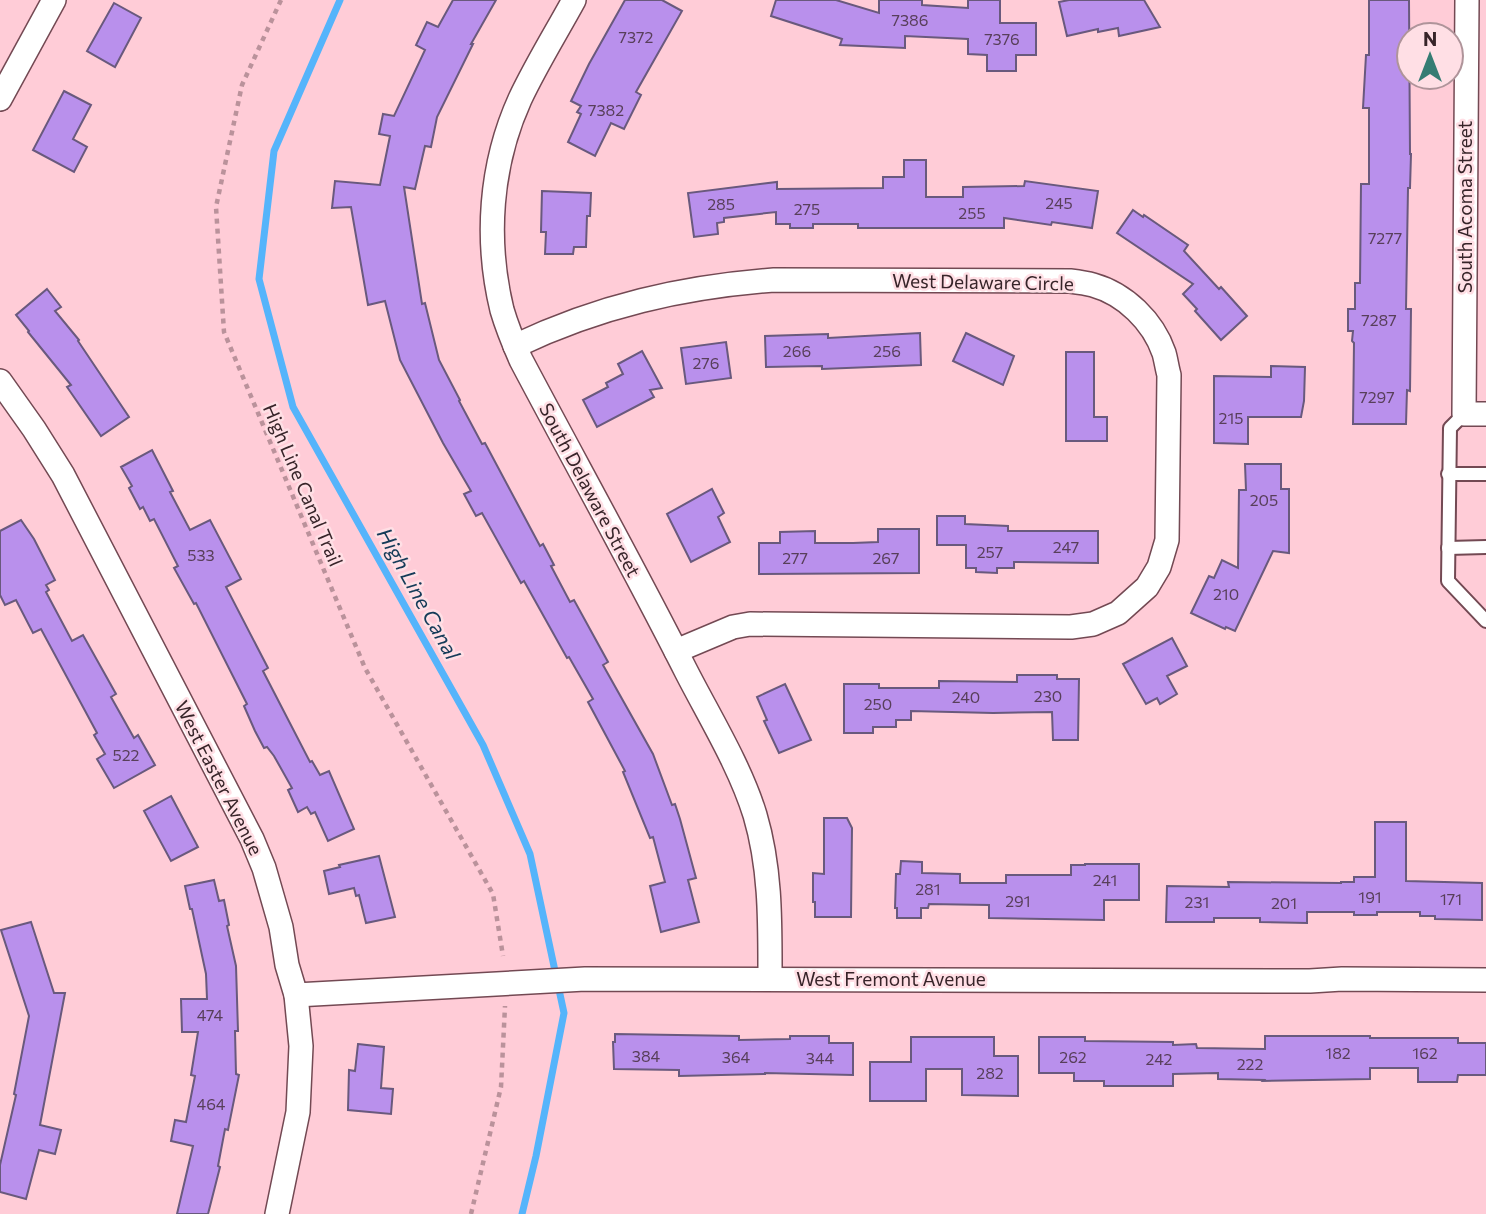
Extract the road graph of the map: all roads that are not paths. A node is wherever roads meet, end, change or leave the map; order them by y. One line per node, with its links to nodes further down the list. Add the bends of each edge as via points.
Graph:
1 (54, 0): 4 (street)
2 (574, 0): 5 (street, South Delaware Street, via 520,100 497,172 493,258 502,311)
3 (1467, 0): 7 (street, South Acoma Street)
4 (0, 99)
5 (515, 346): 13 (street, South Delaware Street); 13 (street, West Delaware Circle, via 602,311 727,284 774,279 1070,281 1119,296 1147,323 1164,352 1169,375 1167,540 1147,587 1118,613 1071,627 750,624)
6 (0, 381): 16 (street, West Easter Avenue, via 63,475 252,839 281,927)
7 (1475, 414): 8 (lane, via 1450,428)
8 (1448, 474): 9 (lane); 11 (lane)
9 (1486, 474)
10 (1486, 547): 11 (lane)
11 (1448, 548): 12 (lane, via 1448,581)
12 (1486, 621)
13 (676, 651): 14 (street, South Delaware Street, via 755,815 767,872)
14 (770, 979): 15 (street, West Fremont Avenue); 16 (street, West Fremont Avenue, via 585,979)
15 (1486, 980)
16 (296, 995): 17 (street, West Easter Avenue, via 298,1112)
17 (277, 1214)

